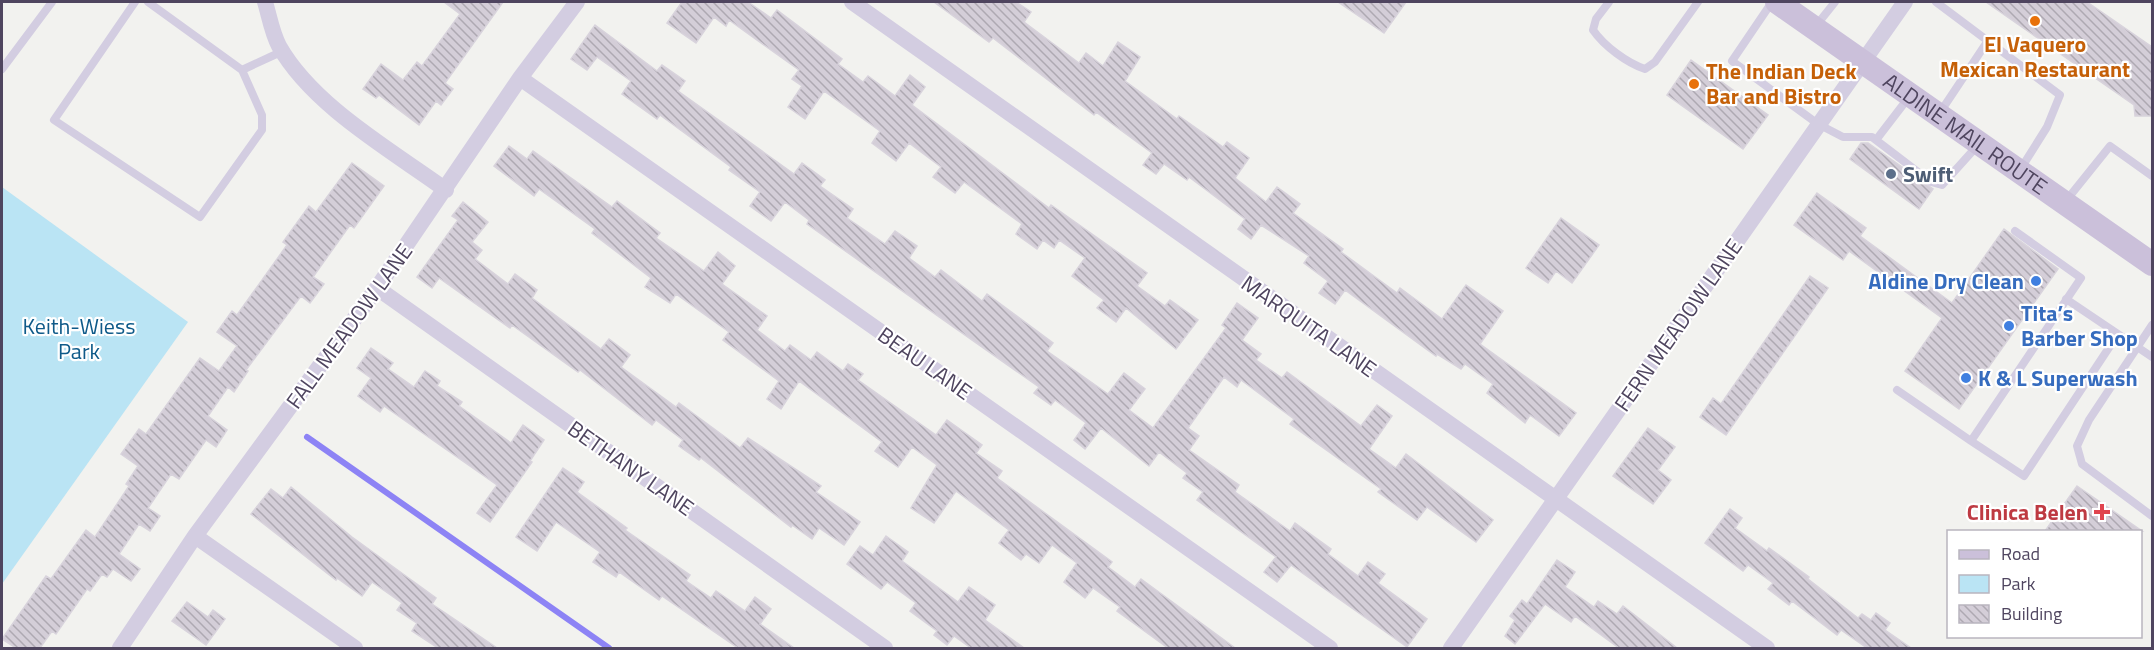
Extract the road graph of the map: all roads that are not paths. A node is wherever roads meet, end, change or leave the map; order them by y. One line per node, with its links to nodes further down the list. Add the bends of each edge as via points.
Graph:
1 (52, 2): 18 (lane)
2 (135, 2): 19 (lane, via 54,120 200,217 262,130 262,115)
3 (148, 2): 19 (lane)
4 (265, 2): 16 (street)
5 (577, 2): 20 (street, FALL MEADOW LANE)
6 (852, 2): 40 (street, MARQUITA LANE)
7 (1609, 2): 8 (lane, via 1593,30 1645,69 1655,62)
8 (1698, 2)
9 (1772, 2): 23 (lane, via 1731,61)
10 (1777, 2): 14 (main road, ALDINE MAIL ROUTE)
11 (1835, 2): 14 (lane)
12 (1905, 2): 17 (street, FERN MEADOW LANE)
13 (1936, 2): 15 (lane)
14 (1815, 28): 17 (main road, ALDINE MAIL ROUTE)
15 (1987, 42): 22 (lane); 26 (lane, via 2060,95 2047,127)
16 (283, 51): 19 (lane); 28 (street, via 310,86 343,115)
17 (1863, 61): 21 (main road, ALDINE MAIL ROUTE); 23 (street, FERN MEADOW LANE)
18 (2, 69)
19 (242, 70)
20 (520, 78): 28 (street, FALL MEADOW LANE); 46 (street, BEAU LANE)
21 (1911, 94): 22 (main road, ALDINE MAIL ROUTE); 24 (lane)
22 (1939, 114): 25 (main road, ALDINE MAIL ROUTE)
23 (1818, 124): 24 (lane, via 1843,137); 40 (street, FERN MEADOW LANE)
24 (1876, 140): 25 (lane, via 1931,182 1942,185)
25 (1980, 143): 26 (main road, ALDINE MAIL ROUTE)
26 (2019, 171): 29 (main road, ALDINE MAIL ROUTE)
27 (2152, 176): 29 (lane, via 2110,146)
28 (447, 190): 32 (street, FALL MEADOW LANE)
29 (2065, 202): 31 (main road, ALDINE MAIL ROUTE)
30 (2015, 231): 33 (lane, via 2081,278)
31 (2152, 264)
32 (377, 288): 42 (street, FALL MEADOW LANE); 45 (street, BETHANY LANE)
33 (2066, 299): 35 (lane); 39 (lane)
34 (2152, 325): 36 (lane)
35 (2118, 334): 36 (lane); 39 (lane, via 2024,476)
36 (2137, 347): 37 (lane); 41 (lane, via 2089,420 2078,446 2082,464)
37 (2152, 357)
38 (1897, 390): 39 (lane)
39 (1971, 441)
40 (1555, 500): 47 (street, FERN MEADOW LANE); 48 (street, MARQUITA LANE)
41 (2152, 516)
42 (195, 536): 43 (street, FALL MEADOW LANE); 44 (street)
43 (120, 648)
44 (355, 648)
45 (885, 648)
46 (1330, 648)
47 (1450, 648)
48 (1767, 648)

